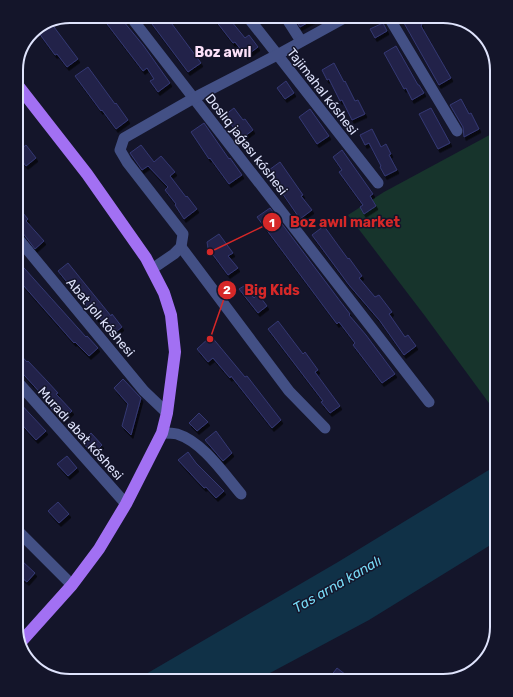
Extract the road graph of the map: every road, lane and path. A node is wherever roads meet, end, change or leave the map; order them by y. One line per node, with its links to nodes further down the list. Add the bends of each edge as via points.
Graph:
1 (135, 23): 9 (street, Doslıq jaǵası kóshesi)
2 (252, 23): 7 (street, Tajimahal kóshesi)
3 (289, 23): 6 (street)
4 (335, 23): 6 (street)
5 (392, 23): 10 (street)
6 (301, 41): 7 (street)
7 (277, 55): 9 (street); 11 (street, Tajimahal kóshesi)
8 (23, 92): 14 (main road, via 87,174)
9 (194, 98): 13 (street, via 124,138 120,150 183,234); 16 (street, Doslıq jaǵası kóshesi)
10 (457, 131)
11 (378, 184)
12 (23, 244): 17 (street, Abat jolı kóshesi, via 144,391)
13 (181, 247): 14 (street); 18 (street, via 288,391)
14 (152, 269): 17 (main road, via 169,308 175,352)
15 (23, 388): 21 (street, Muradı abat kóshesi)
16 (429, 402)
17 (167, 413): 19 (main road)
18 (324, 428)
19 (162, 433): 20 (street, via 187,438 201,448); 21 (main road)
20 (241, 494)
21 (126, 504): 23 (main road, via 99,549)
22 (23, 536): 23 (street)
23 (72, 585): 24 (main road)
24 (25, 638)

